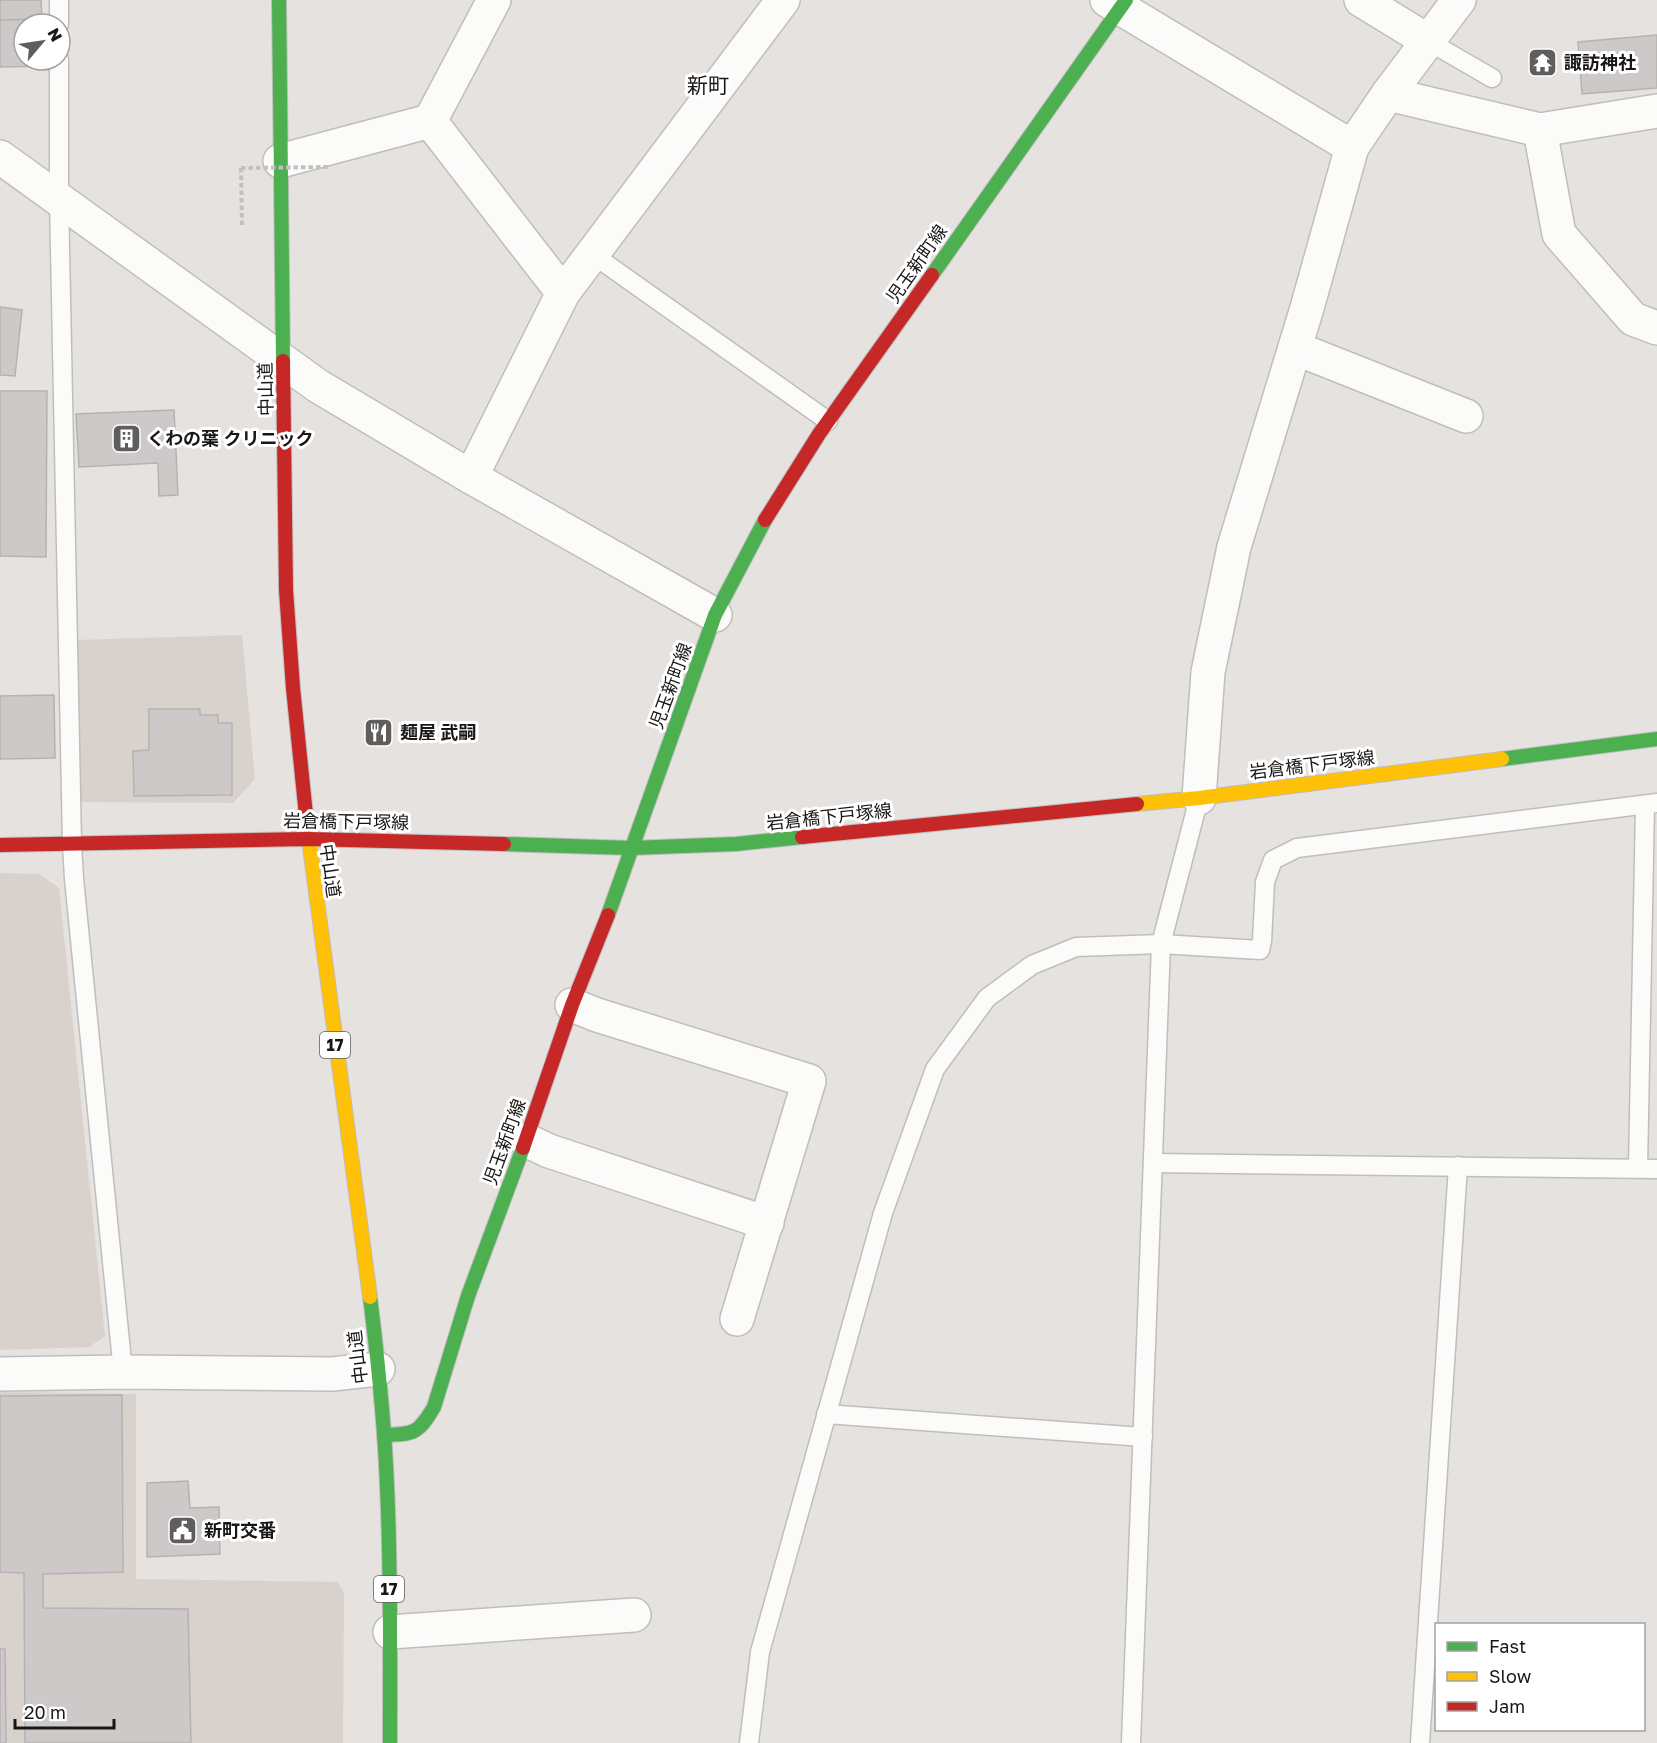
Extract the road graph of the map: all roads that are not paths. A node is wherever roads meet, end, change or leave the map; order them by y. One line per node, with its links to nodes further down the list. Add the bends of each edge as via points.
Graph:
1 (279, 0): 16 (main road, 中山道 / 17)
2 (494, 0): 12 (street)
3 (783, 0): 18 (street)
4 (1361, 0): 7 (street)
5 (1459, 0): 7 (street)
6 (1118, 2): 14 (street); 24 (main road, 児玉新町線)
7 (1428, 41): 9 (lane); 10 (street)
8 (59, 72): 17 (lane)
9 (1492, 78)
10 (1388, 94): 13 (street); 14 (street)
11 (1657, 111): 13 (street)
12 (430, 121): 16 (street); 19 (street)
13 (1540, 130): 20 (street, via 1559,234 1633,319)
14 (1352, 147): 21 (street)
15 (0, 157): 17 (street)
16 (280, 161): 22 (main road, 中山道 / 17)
17 (58, 199): 22 (street); 31 (lane)
18 (592, 254): 19 (street); 24 (lane)
19 (563, 293): 25 (street)
20 (1657, 328)
21 (1295, 348): 23 (street); 28 (street, via 1233,547 1208,672)
22 (284, 361): 25 (street, via 318,386); 30 (main road, 中山道 / 17, via 286,590)
23 (1466, 416)
24 (828, 421): 26 (main road, 児玉新町線, via 769,512)
25 (471, 477): 26 (street)
26 (715, 615): 33 (main road, 児玉新町線)
27 (1657, 739): 28 (main road, 岩倉橋下戸塚線)
28 (1199, 798): 33 (main road, 岩倉橋下戸塚線, via 735,844); 34 (lane)
29 (1651, 804): 34 (lane, via 1297,848 1273,860 1265,882 1260,950); 39 (lane)
30 (307, 839): 31 (main road, 岩倉橋下戸塚線); 33 (main road, 岩倉橋下戸塚線); 43 (main road, 中山道 / 17)
31 (72, 844): 32 (main road, 岩倉橋下戸塚線); 44 (lane)
32 (0, 845)
33 (632, 848): 35 (main road, 児玉新町線)
34 (1161, 944): 37 (lane); 46 (lane, via 1076,947 1032,965 987,998 935,1069 883,1213)
35 (572, 1005): 36 (main road, 児玉新町線); 41 (street, via 809,1081)
36 (526, 1140): 41 (street); 47 (main road, 児玉新町線, via 468,1296 435,1407 410,1434)
37 (1153, 1163): 38 (lane); 48 (lane)
38 (1458, 1166): 39 (lane); 54 (lane)
39 (1638, 1168): 40 (lane)
40 (1657, 1169)
41 (767, 1223): 42 (street)
42 (737, 1319)
43 (378, 1369): 44 (street, via 332,1374); 47 (main road, 中山道 / 17)
44 (123, 1372): 45 (street)
45 (0, 1374)
46 (826, 1414): 48 (lane); 52 (lane, via 760,1652)
47 (384, 1435): 50 (main road, 中山道 / 17)
48 (1143, 1437): 53 (lane)
49 (634, 1615): 50 (street)
50 (390, 1632): 51 (main road, 中山道 / 17)
51 (390, 1743)
52 (749, 1743)
53 (1131, 1743)
54 (1420, 1743)

